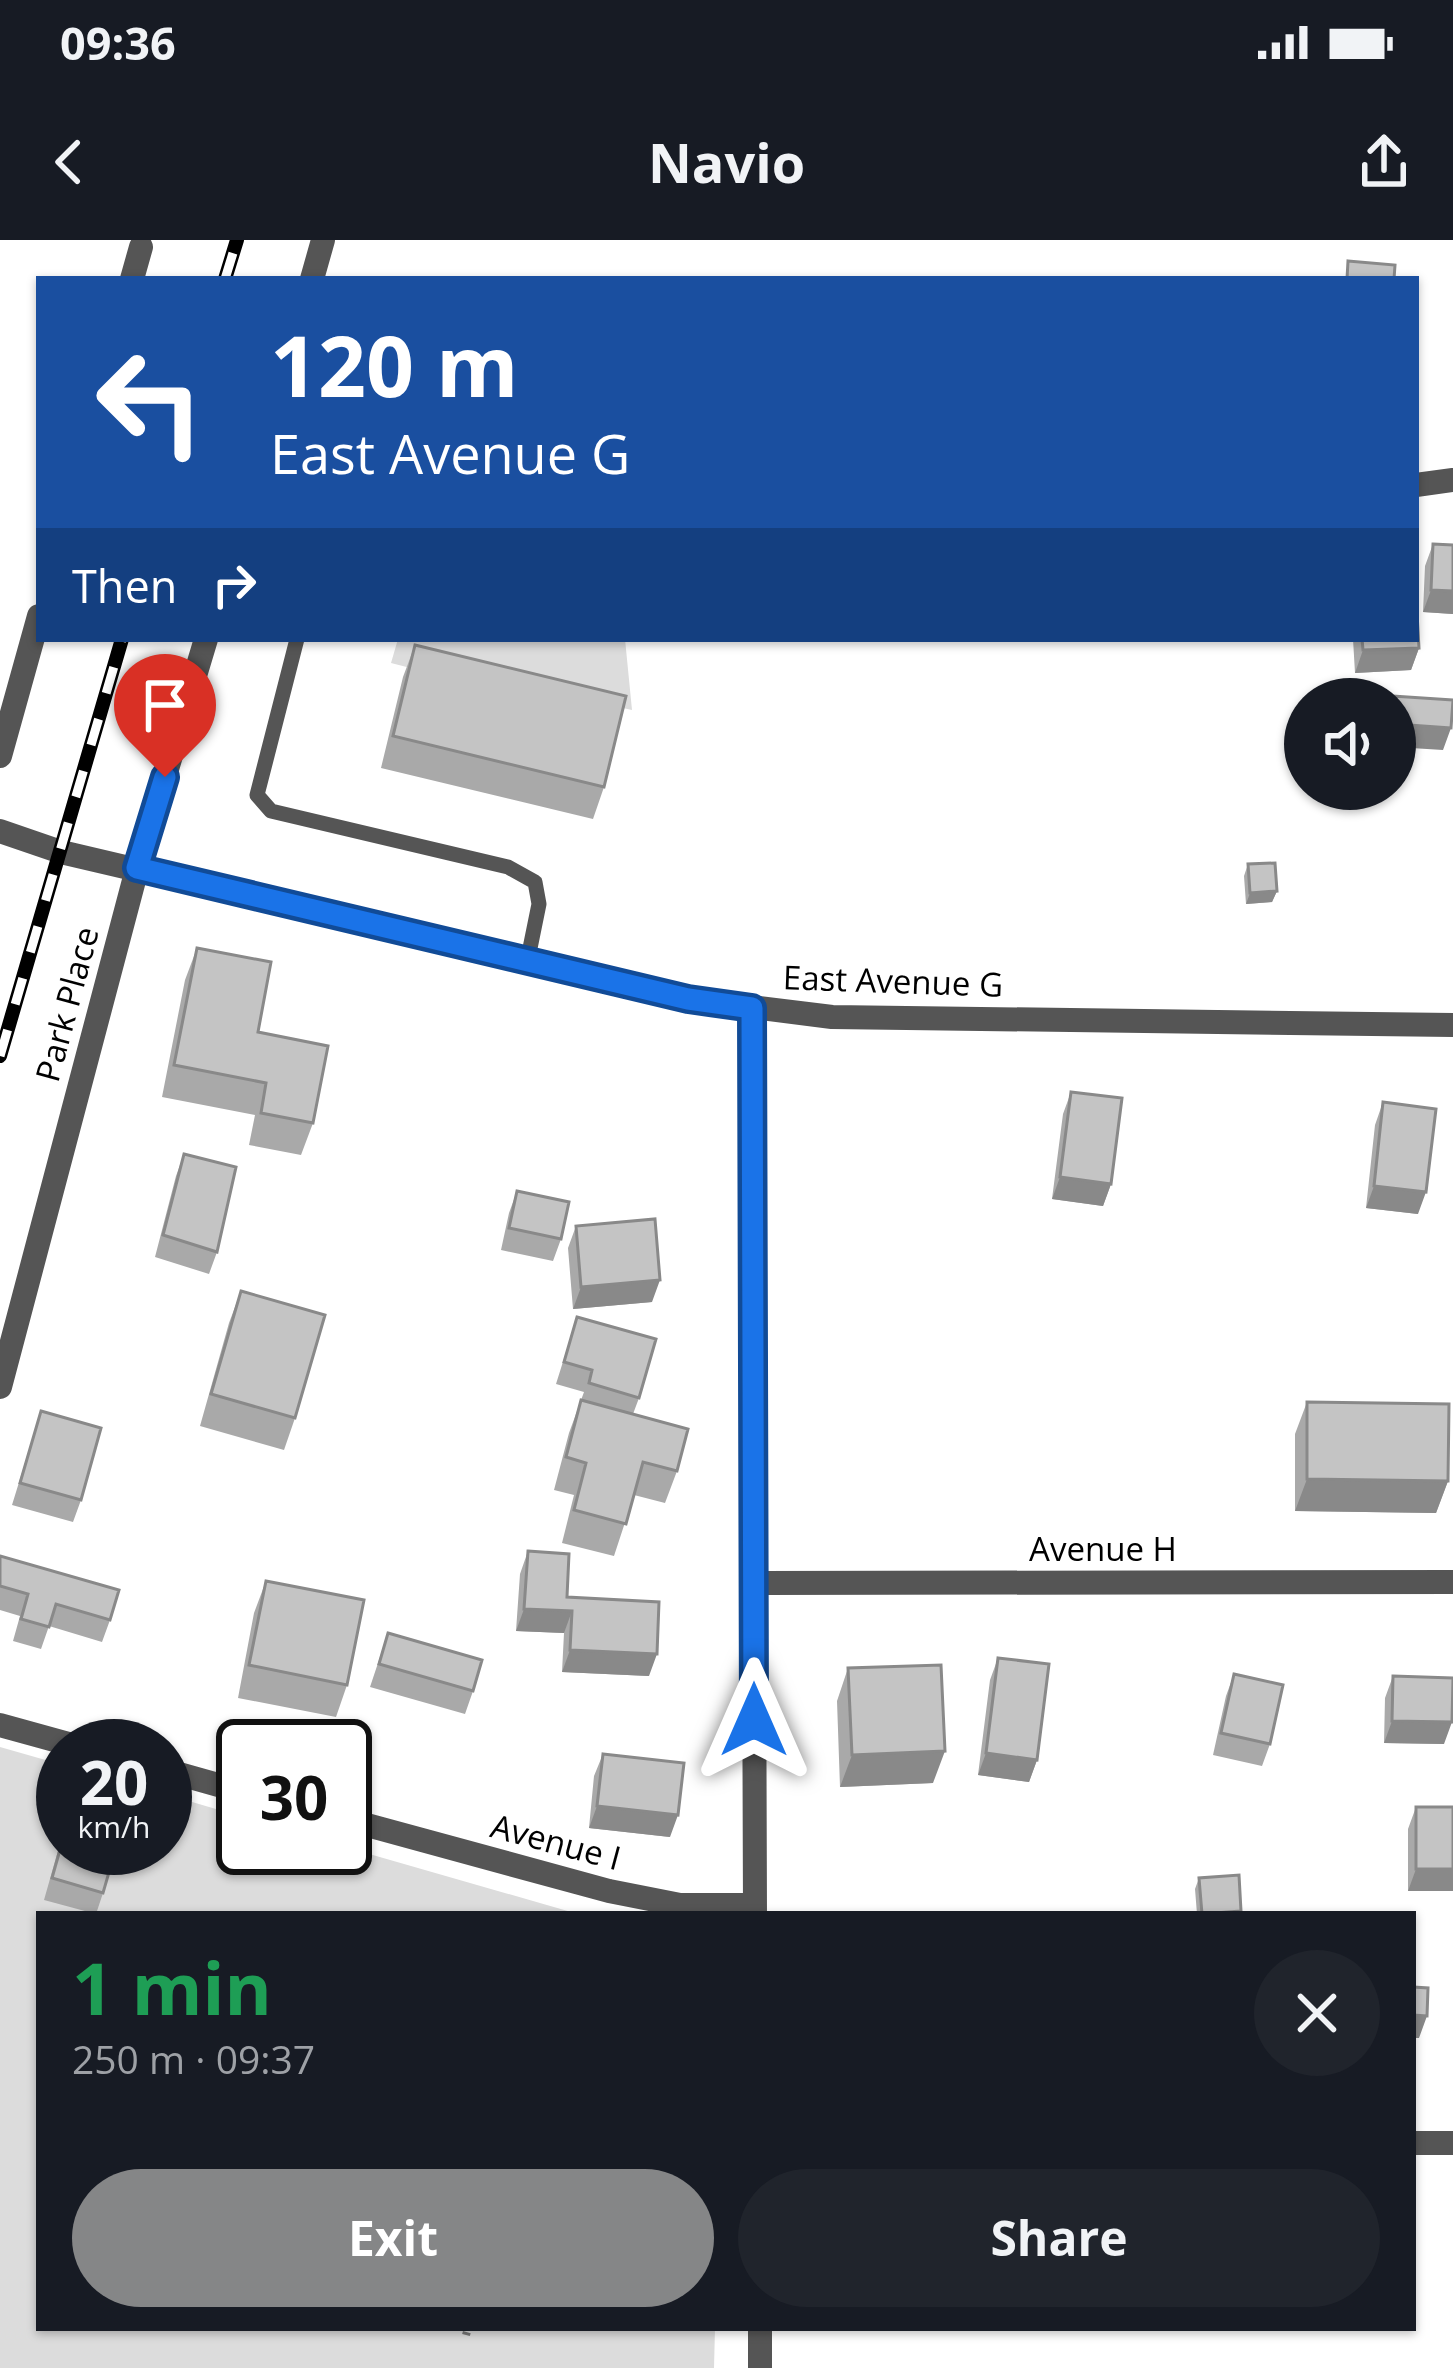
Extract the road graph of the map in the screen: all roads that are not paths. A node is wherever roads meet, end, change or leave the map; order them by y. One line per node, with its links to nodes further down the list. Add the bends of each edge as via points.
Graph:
1 (323, 240): 4 (street)
2 (141, 247): 3 (street)
3 (133, 276)
4 (313, 276)
5 (1453, 480): 6 (street)
6 (1419, 485)
7 (36, 627): 10 (street)
8 (205, 642): 12 (street, Park Place)
9 (296, 642): 13 (lane, via 257,795 271,811 508,867 535,881 539,904)
10 (0, 756)
11 (0, 831): 12 (street, East Avenue G)
12 (137, 868): 13 (street, East Avenue G); 16 (street, Park Place)
13 (527, 963): 14 (street, East Avenue G)
14 (752, 1008): 15 (street, East Avenue G, via 832,1017); 17 (street)
15 (1453, 1025)
16 (0, 1387)
17 (754, 1582): 18 (street, Avenue H); 22 (street)
18 (1453, 1582)
19 (0, 1725): 20 (street)
20 (36, 1735)
21 (372, 1827): 22 (street, Avenue I, via 609,1892)
22 (755, 1909)
23 (1416, 2143): 24 (street)
24 (1453, 2144)
25 (760, 2331): 26 (street)
26 (760, 2368)

